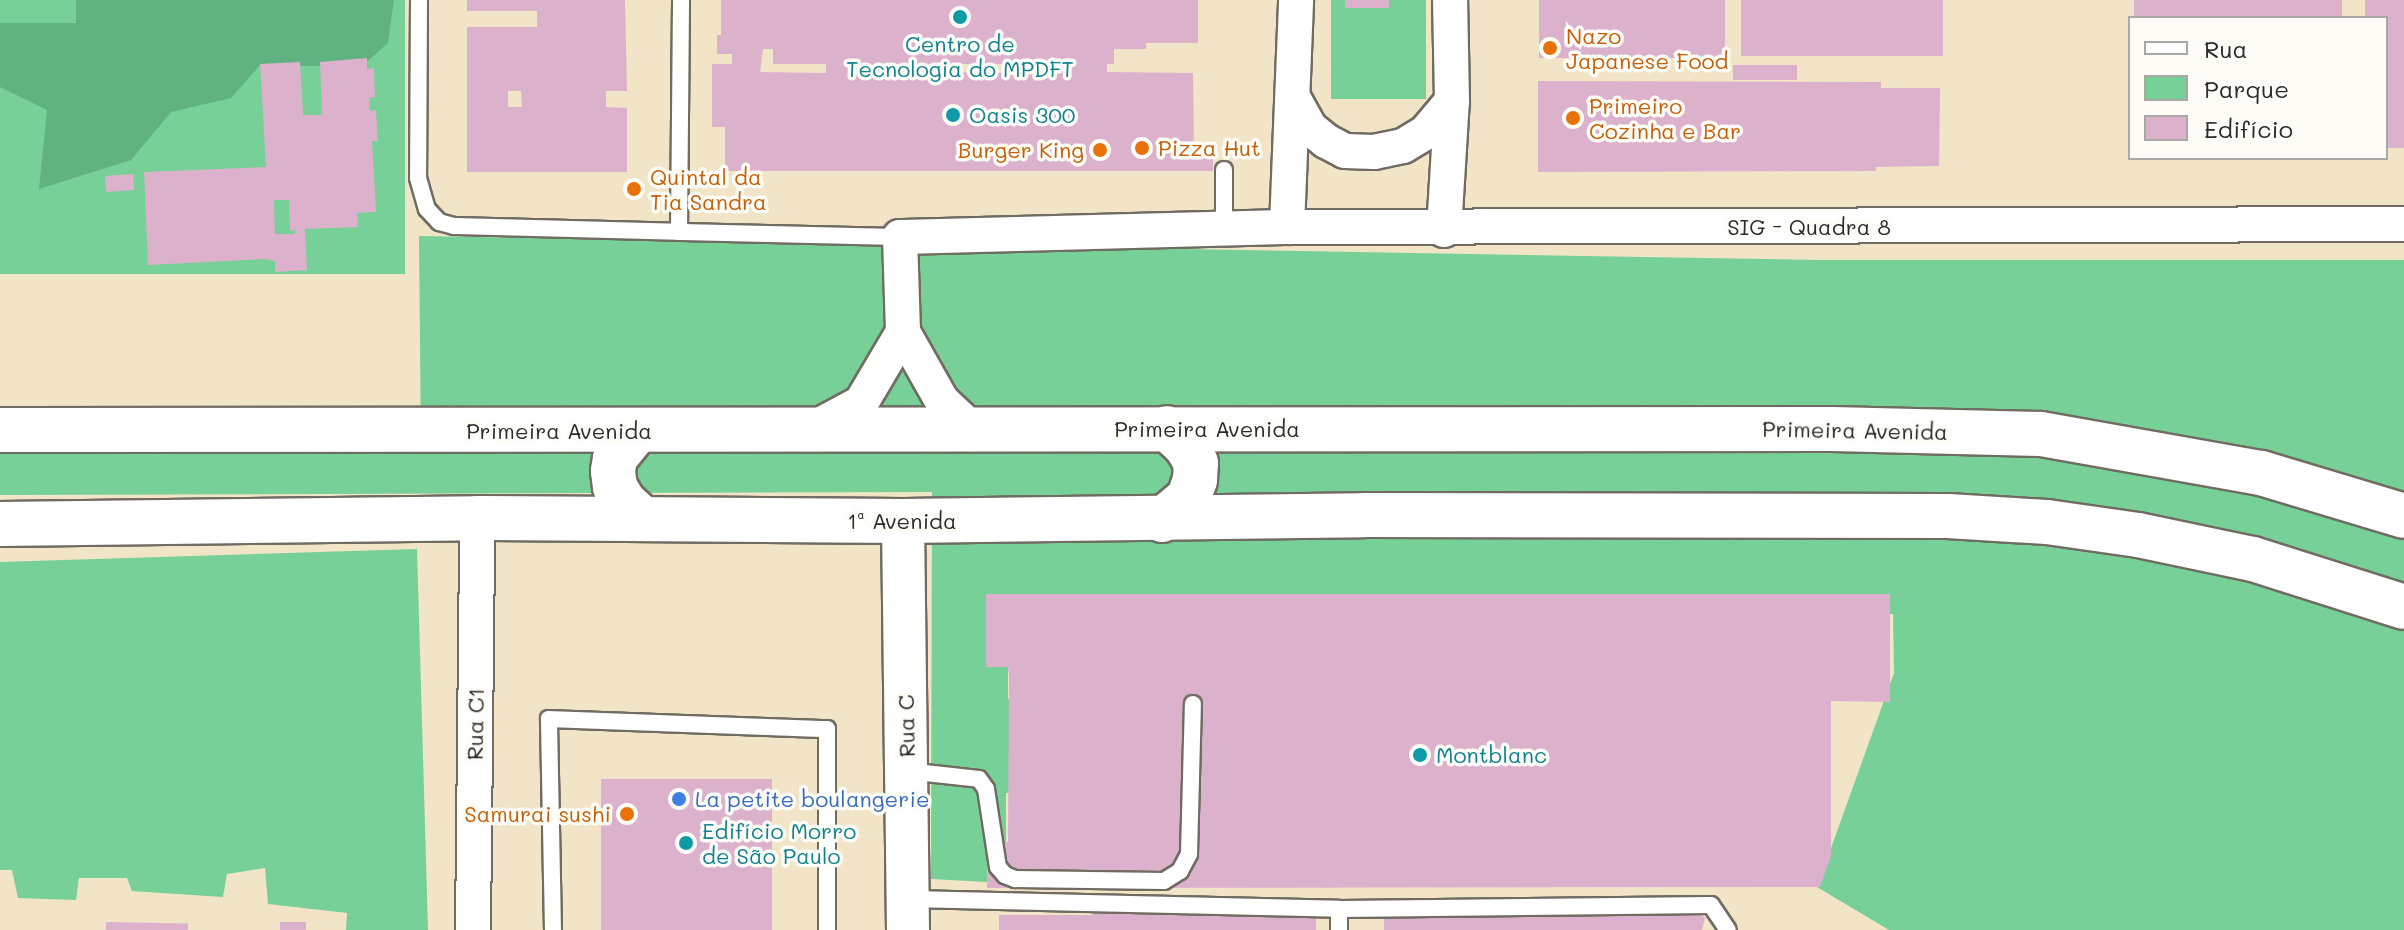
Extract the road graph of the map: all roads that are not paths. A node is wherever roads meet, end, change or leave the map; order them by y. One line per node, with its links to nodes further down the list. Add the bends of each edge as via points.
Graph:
1 (419, 0): 12 (lane, via 418,178 427,209 439,222)
2 (681, 0): 12 (lane)
3 (1296, 0): 5 (street)
4 (1450, 0): 6 (street)
5 (1295, 101): 6 (street, via 1310,128 1326,141 1345,151 1374,152 1403,146 1426,132); 9 (street)
6 (1452, 101): 11 (street)
7 (1224, 170): 10 (lane)
8 (2404, 224): 11 (street, SIG - Quadra 8)
9 (1287, 227): 10 (street, SIG - Quadra 8); 11 (street, SIG - Quadra 8)
10 (1224, 229): 13 (street, SIG - Quadra 8)
11 (1444, 230)
12 (679, 232): 13 (lane)
13 (900, 237): 14 (street)
14 (903, 332): 17 (street, via 861,403); 18 (street, via 942,401)
15 (1167, 428): 18 (main road, Primeira Avenida); 20 (main road, Primeira Avenida, via 2041,434 2261,473); 23 (main road, via 1196,463 1189,497)
16 (0, 430): 19 (main road, Primeira Avenida)
17 (809, 431): 18 (main road, Primeira Avenida); 19 (main road, Primeira Avenida)
18 (974, 431)
19 (636, 432): 22 (main road, via 615,458 613,471 624,502)
20 (2404, 516)
21 (477, 518): 22 (main road); 25 (main road); 31 (street, Rua C1)
22 (642, 518): 24 (main road, 1ª Avenida)
23 (1162, 520): 24 (main road, 1ª Avenida); 26 (main road, via 1764,515 2047,522 2253,559)
24 (903, 521): 28 (street, Rua C)
25 (0, 524)
26 (2404, 607)
27 (1193, 704): 28 (lane, via 1189,854 1180,871 1164,881 1005,875 998,867 986,789 979,779)
28 (906, 771): 30 (street, Rua C)
29 (1339, 909): 30 (lane); 34 (lane); 35 (lane, via 1711,905)
30 (911, 921)
31 (473, 930)
32 (553, 930): 33 (lane, via 549,719 827,729)
33 (827, 930)
34 (1339, 930)
35 (1728, 930)

